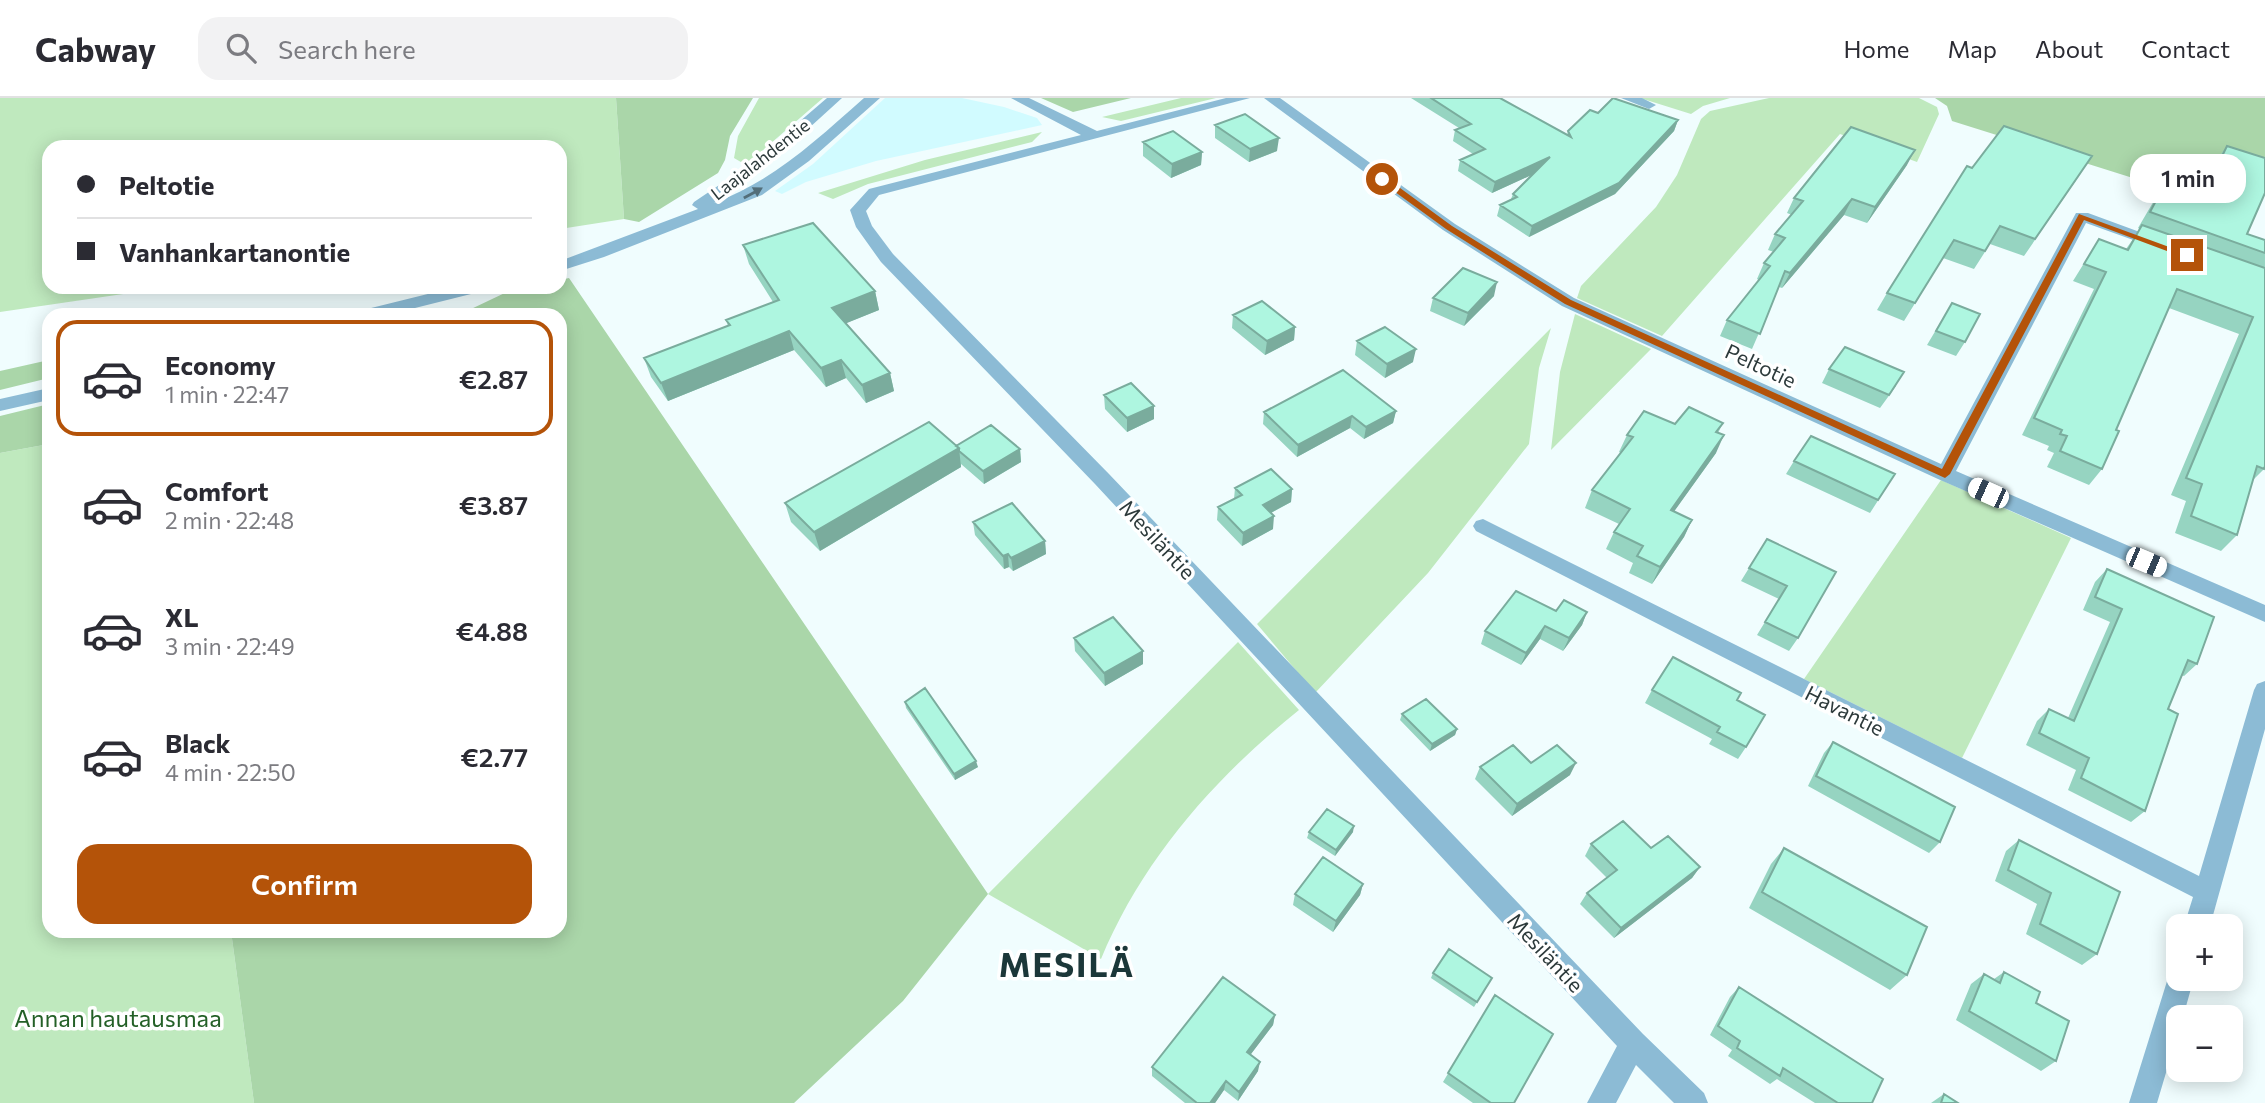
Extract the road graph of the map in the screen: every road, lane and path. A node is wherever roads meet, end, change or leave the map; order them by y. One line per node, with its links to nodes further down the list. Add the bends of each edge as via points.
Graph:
1 (835, 98): 9 (street, Laajalahdentie, via 737,182)
2 (873, 98): 9 (street, Laajalahdentie, one-way to 2, via 757,192)
3 (1018, 98): 8 (street)
4 (1243, 98): 8 (street)
5 (1272, 98): 16 (street, Peltotie, via 1449,228 1568,302)
6 (1628, 98): 7 (street)
7 (1649, 104)
8 (1091, 134): 23 (street, Mesiläntie, via 874,192 858,210 864,227 887,258 1102,479)
9 (645, 237): 11 (street, Laajalahdentie)
10 (2174, 250): 16 (street, via 2082,216)
11 (567, 264)
12 (449, 294): 13 (street)
13 (393, 308)
14 (42, 396): 15 (street)
15 (0, 405)
16 (1945, 474): 18 (street, Peltotie)
17 (1483, 526): 20 (street, Havantie)
18 (2265, 614)
19 (2265, 690): 20 (street)
20 (2207, 892): 21 (street)
21 (2201, 914)
22 (2177, 991): 26 (street)
23 (1633, 1043): 24 (street); 25 (street, Mesiläntie)
24 (1601, 1103)
25 (1694, 1103)
26 (2143, 1103)

